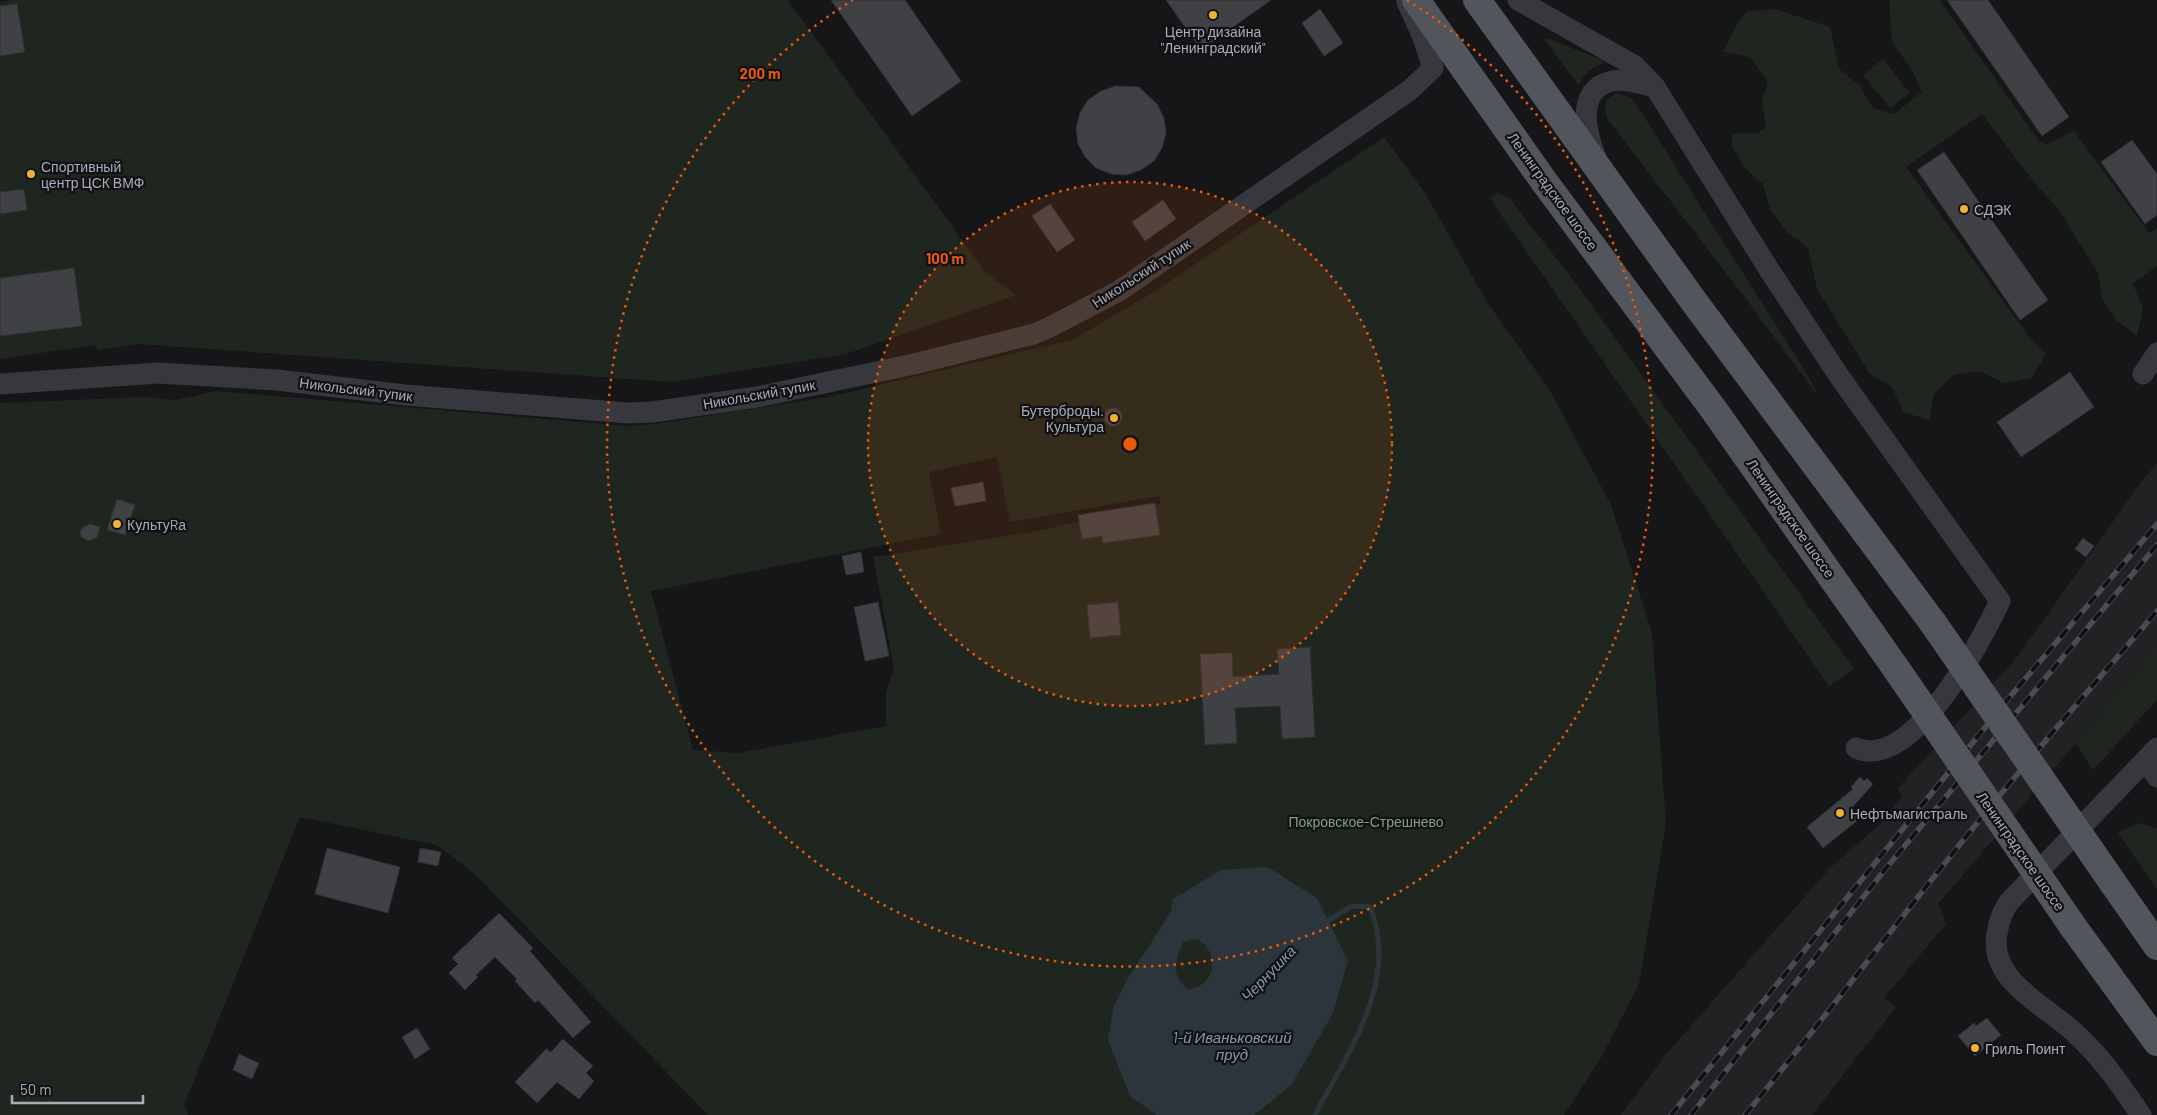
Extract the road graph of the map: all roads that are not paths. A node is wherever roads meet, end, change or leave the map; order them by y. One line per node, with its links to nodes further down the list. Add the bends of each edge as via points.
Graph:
1 (1406, 0): 9 (street, Никольский тупик, via 1433,68 1397,100 1103,300 1034,334 914,364 757,397 652,412 628,413 405,396 277,380 158,373)
2 (1416, 0): 13 (main road, Ленинградское шоссе, bridge, via 1543,180 1714,410 2074,928)
3 (1477, 0): 6 (main road)
4 (1518, 0): 5 (street, via 1635,66)
5 (1655, 87): 6 (street, via 1629,80 1613,80 1594,92 1588,103 1585,116 1590,143); 10 (street, via 1839,376 2000,601 1985,634 1935,708 1915,730 1881,750)
6 (1605, 179): 12 (main road, bridge, via 1933,623)
7 (2157, 353): 8 (street)
8 (2144, 374)
9 (0, 384)
10 (1856, 748)
11 (2153, 761): 14 (street, via 2036,873 2002,912 1996,939 1997,954 2009,978 2076,1034 2106,1065)
12 (2157, 946)
13 (2157, 1042)
14 (2140, 1115)

